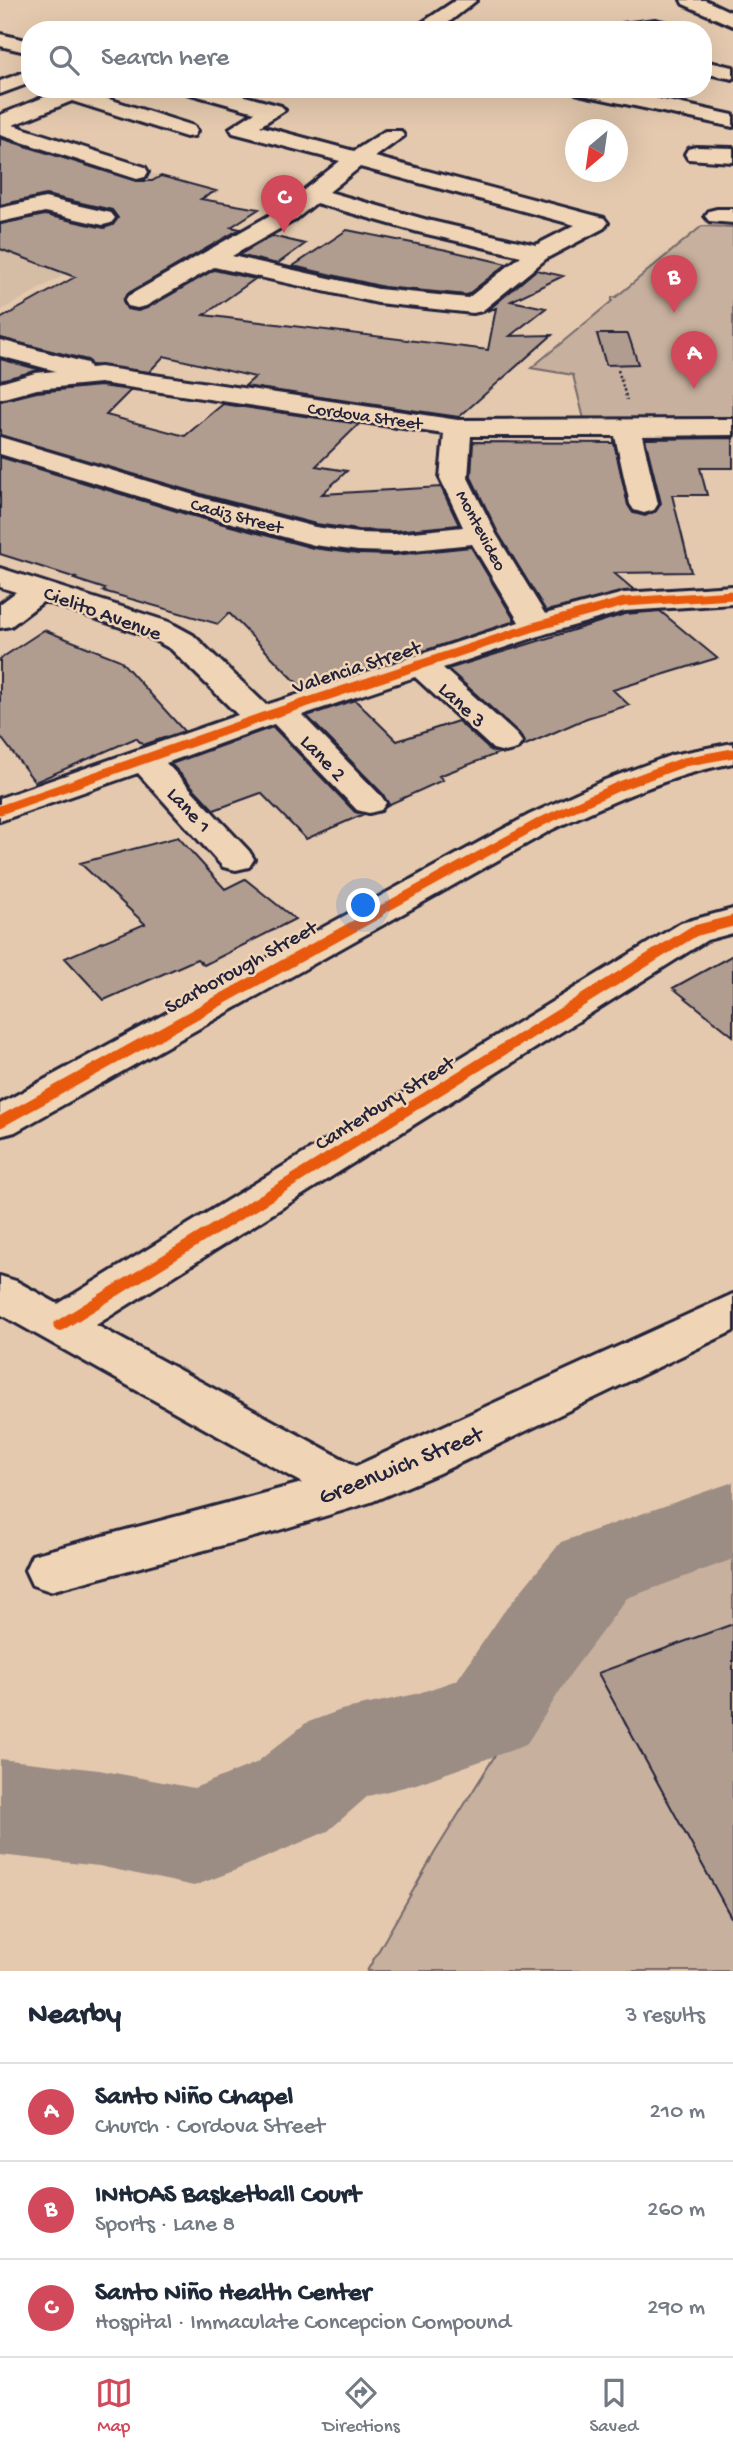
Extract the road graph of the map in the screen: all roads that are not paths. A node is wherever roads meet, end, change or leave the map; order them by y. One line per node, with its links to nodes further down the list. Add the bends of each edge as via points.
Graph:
1 (468, 0): 4 (street)
2 (690, 0): 3 (street)
3 (733, 20)
4 (439, 21)
5 (0, 40): 6 (street)
6 (21, 47)
7 (21, 54): 8 (street)
8 (10, 60)
9 (712, 69): 10 (street)
10 (733, 73)
11 (21, 80): 12 (street)
12 (0, 88)
13 (63, 98): 20 (street)
14 (94, 98): 21 (street)
15 (228, 98): 25 (street, via 274,110 241,128)
16 (625, 98): 19 (street)
17 (706, 98): 18 (street)
18 (733, 104)
19 (733, 121)
20 (0, 125): 26 (street)
21 (186, 131)
22 (393, 135): 25 (street)
23 (696, 154): 24 (street)
24 (733, 155)
25 (355, 160): 27 (street); 30 (street, via 596,223)
26 (137, 172)
27 (311, 194): 30 (street, via 426,228); 31 (street, via 286,215)
28 (0, 215): 29 (street, via 45,205)
29 (103, 218)
30 (539, 253): 31 (street, via 473,306 378,296)
31 (211, 259): 32 (street)
32 (137, 301)
33 (0, 348): 34 (street)
34 (100, 375): 35 (street, Cordova Street); 37 (street, Cordova Street)
35 (0, 391)
36 (733, 427): 38 (street, Cordova Street)
37 (458, 428): 38 (street, Cordova Street); 41 (street, Montevideo, via 454,478)
38 (627, 428): 40 (street)
39 (0, 445): 41 (street, Cadiz Street, via 314,536 394,543)
40 (644, 504)
41 (481, 534): 46 (street, Montevideo)
42 (0, 577): 43 (street, Cielito Avenue)
43 (41, 589): 45 (street); 48 (street, Cielito Avenue, via 158,629 182,642)
44 (733, 595): 46 (street, Valencia Street, via 624,602)
45 (0, 619)
46 (537, 626): 47 (street, Valencia Street)
47 (421, 665): 48 (street, Valencia Street); 49 (street, Lane 3)
48 (270, 714): 51 (street, Valencia Street); 52 (street, Lane 2)
49 (505, 742)
50 (733, 753): 56 (street, Scarborough Street, via 684,762 541,822)
51 (144, 759): 53 (street, Valencia Street); 54 (street, Lane 1)
52 (369, 803)
53 (0, 810)
54 (236, 859)
55 (733, 921): 59 (street, Canterbury Street, via 694,932)
56 (0, 1122)
57 (0, 1293): 59 (street)
58 (733, 1311): 60 (street, Greenwich Street)
59 (59, 1326): 60 (street)
60 (354, 1488): 61 (street, Greenwich Street)
61 (50, 1570)

